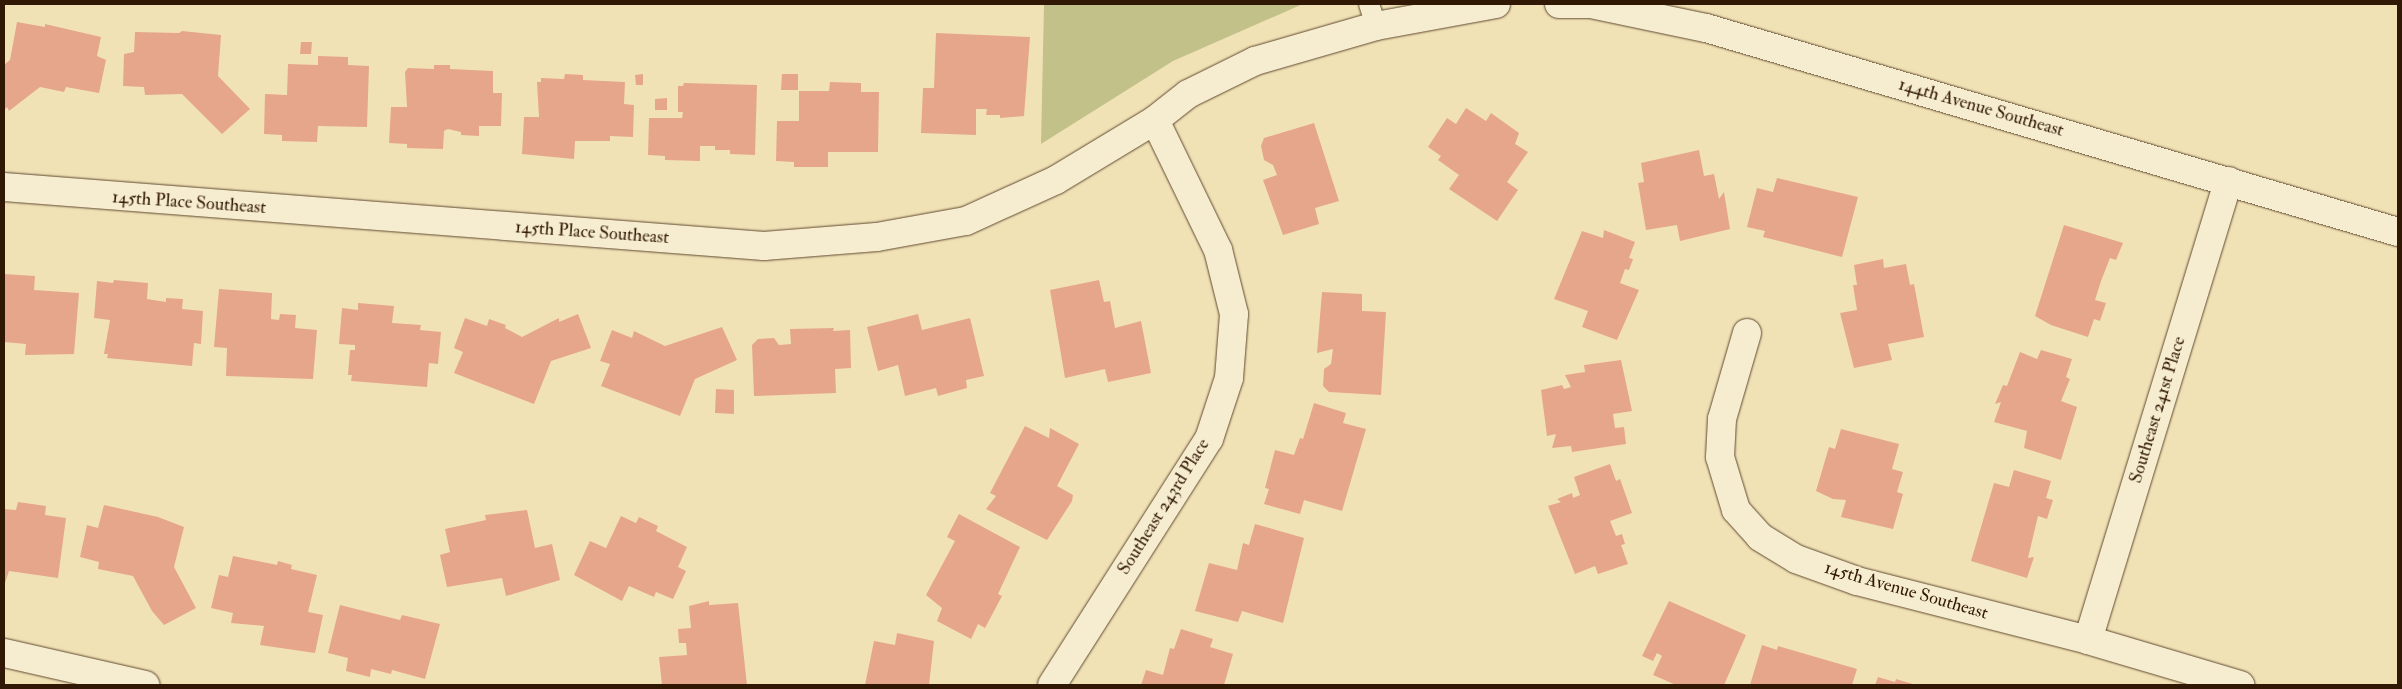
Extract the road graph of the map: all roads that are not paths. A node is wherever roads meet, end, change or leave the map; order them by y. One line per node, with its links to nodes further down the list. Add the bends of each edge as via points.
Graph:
1 (1496, 4): 3 (street)
2 (1559, 4): 5 (street, 144th Avenue Southeast, via 1591,4 1706,28)
3 (1373, 15): 4 (street, via 1255,61 1188,94)
4 (1155, 120): 6 (street, 145th Place Southeast, via 1056,180 966,222 877,237 764,246); 13 (street, Southeast 243rd Place, via 1218,250 1234,314 1229,378 1209,439)
5 (2228, 180): 7 (street, 144th Avenue Southeast); 9 (street, Southeast 241st Place)
6 (4, 188)
7 (2398, 232)
8 (1747, 333): 9 (street, 145th Avenue Southeast, via 1722,419 1720,457 1736,510 1760,537 1796,559 1857,582)
9 (2088, 640): 14 (street, 145th Avenue Southeast)
10 (4, 653): 11 (street)
11 (88, 679): 12 (street)
12 (145, 685)
13 (1052, 685)
14 (2240, 685)

